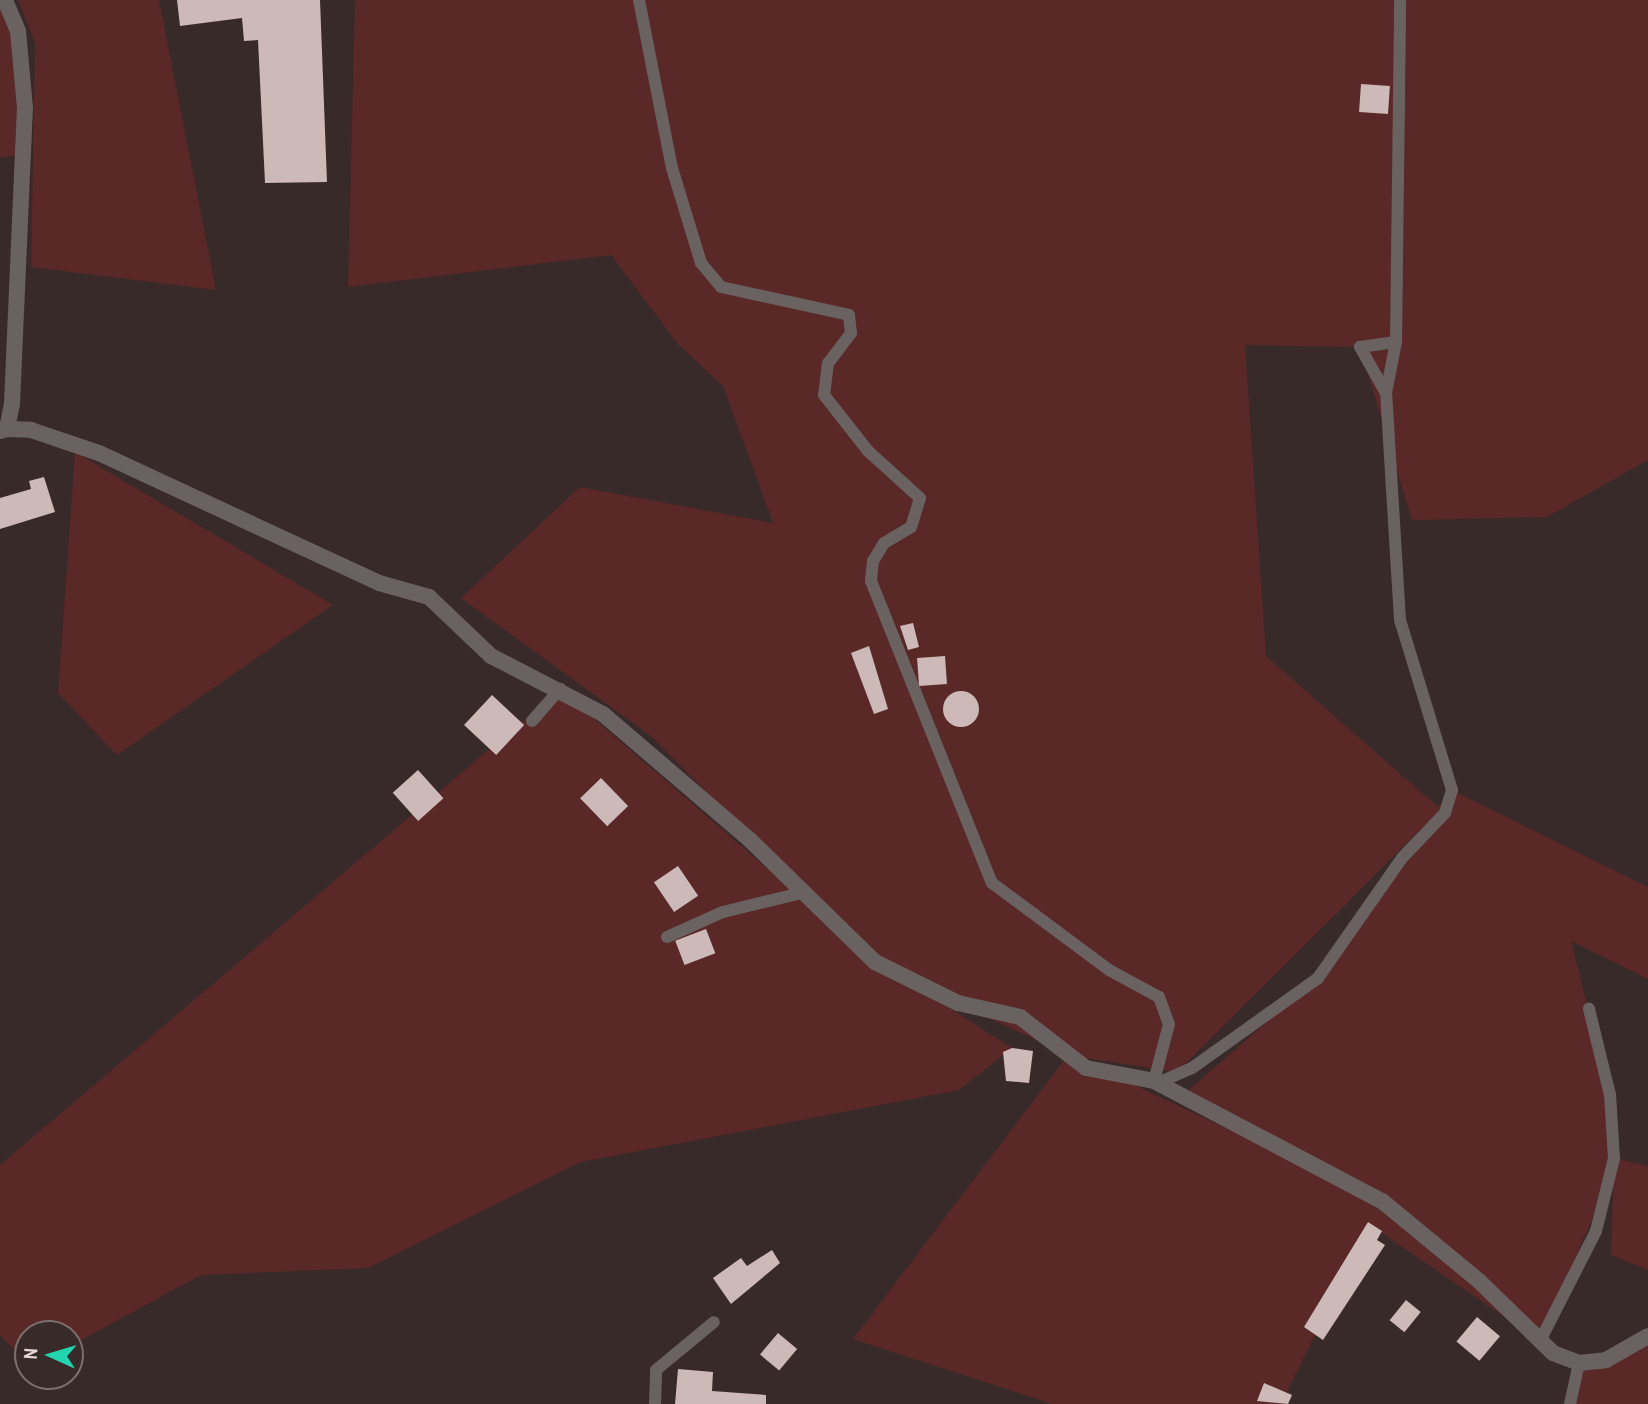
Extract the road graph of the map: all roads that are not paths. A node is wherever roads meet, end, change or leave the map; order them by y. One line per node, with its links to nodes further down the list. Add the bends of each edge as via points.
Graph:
1 (5, 0): 6 (street, via 18,30 25,108)
2 (639, 0): 12 (street, via 672,168 701,263 721,288 849,315 851,333 828,363 824,395 868,451 920,498 911,527 884,543 873,561 871,581 992,883 1109,970 1160,998 1169,1024)
3 (1400, 0): 4 (street)
4 (1396, 342): 5 (street); 5 (street, via 1360,347)
5 (1386, 393): 12 (street, via 1400,620 1452,790 1445,813 1402,858 1318,978 1192,1068)
6 (4, 430): 7 (street, via 31,430 99,453 379,583 429,597 491,656)
7 (560, 689): 8 (street); 9 (street, via 603,714 701,795)
8 (532, 721)
9 (801, 893): 10 (street, via 723,912); 12 (street, via 875,962 915,986 1020,1017 1086,1068)
10 (667, 937)
11 (1589, 1009): 15 (street, via 1610,1095 1615,1158 1596,1231)
12 (1156, 1082): 15 (street, via 1381,1201 1479,1281)
13 (714, 1322): 17 (street, via 656,1370)
14 (1648, 1336): 16 (street, via 1606,1360)
15 (1540, 1341): 16 (street)
16 (1579, 1363): 18 (street)
17 (654, 1404)
18 (1570, 1404)

